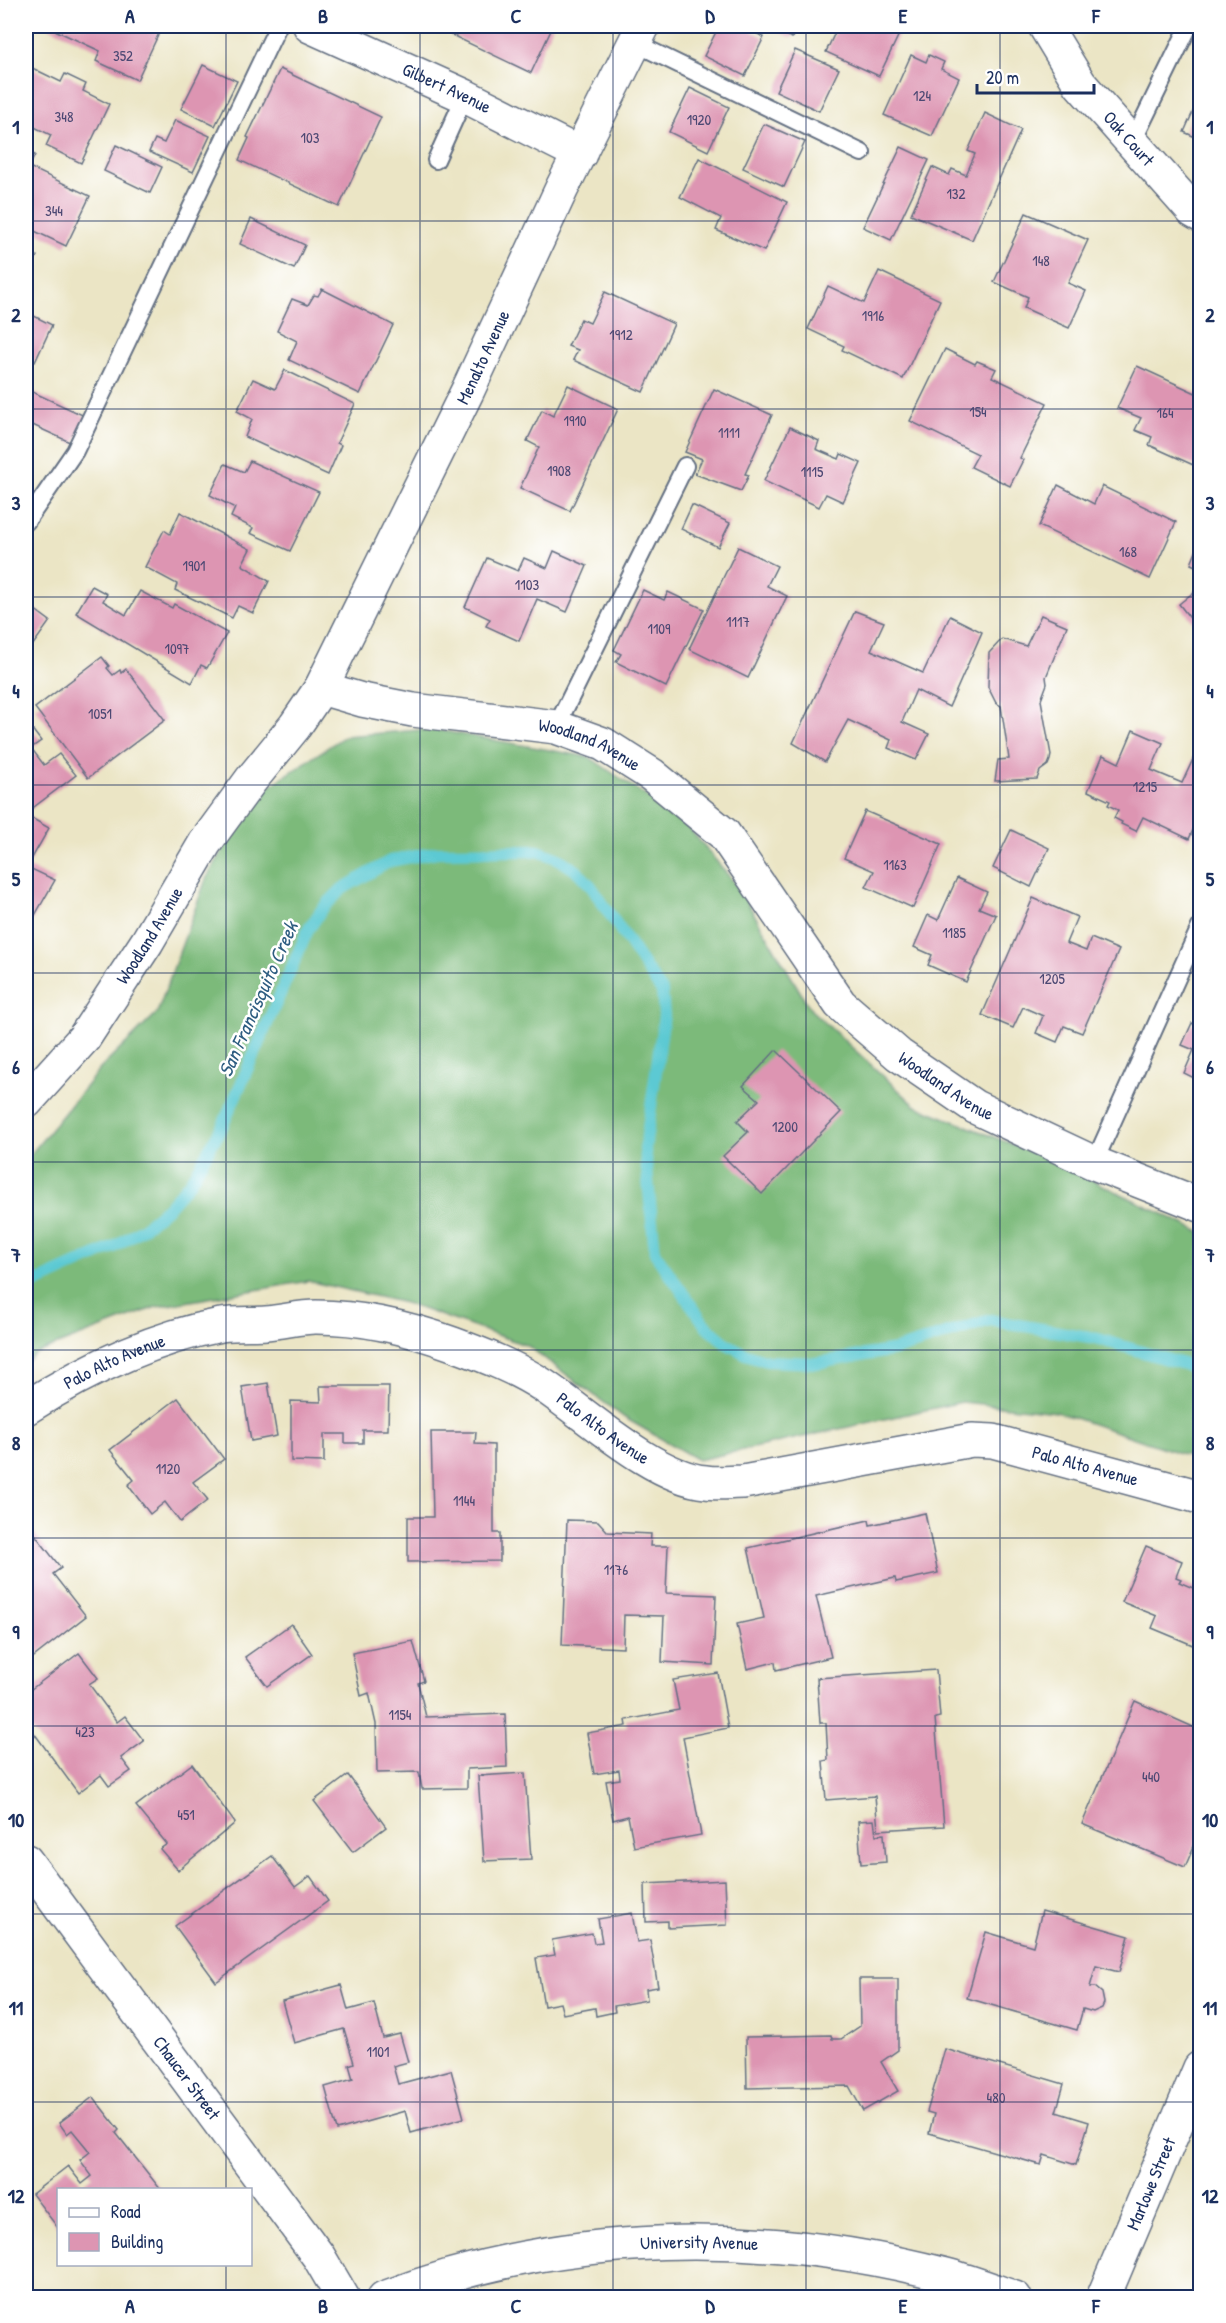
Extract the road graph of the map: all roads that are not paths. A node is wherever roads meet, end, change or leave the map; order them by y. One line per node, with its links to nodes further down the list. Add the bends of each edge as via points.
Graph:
1 (279, 26): 13 (lane, via 75,451)
2 (310, 26): 6 (street, Gilbert Avenue)
3 (1045, 26): 7 (street, Oak Court, via 1080,84)
4 (1189, 26): 7 (lane)
5 (639, 34): 8 (lane); 9 (street, Menalto Avenue)
6 (465, 96): 9 (street, Gilbert Avenue); 10 (lane)
7 (1133, 141): 11 (street, Oak Court)
8 (862, 153)
9 (580, 154): 14 (street, Menalto Avenue)
10 (436, 159)
11 (1200, 215)
12 (685, 466): 15 (lane)
13 (26, 522)
14 (321, 688): 15 (street, Woodland Avenue, via 412,710); 17 (street, Woodland Avenue, via 205,843 84,1038)
15 (556, 727): 18 (street, Woodland Avenue, via 603,744 652,775 724,834 840,1004 898,1055 975,1107)
16 (1200, 927): 18 (lane)
17 (26, 1102)
18 (1094, 1163): 19 (street, Woodland Avenue)
19 (1200, 1205)
20 (26, 1408): 21 (street, Palo Alto Avenue, via 115,1360 172,1338 222,1325 315,1316 375,1321 481,1354 541,1384 637,1454 670,1473 705,1482 742,1482 972,1440 993,1442)
21 (1200, 1497)
22 (26, 1861): 24 (street, Chaucer Street, via 320,2257)
23 (1200, 2068): 27 (street, Marlowe Street)
24 (343, 2298)
25 (384, 2298): 26 (street, University Avenue, via 470,2270 538,2255 604,2246 742,2242 869,2258 947,2275)
26 (1015, 2298)
27 (1103, 2298)

